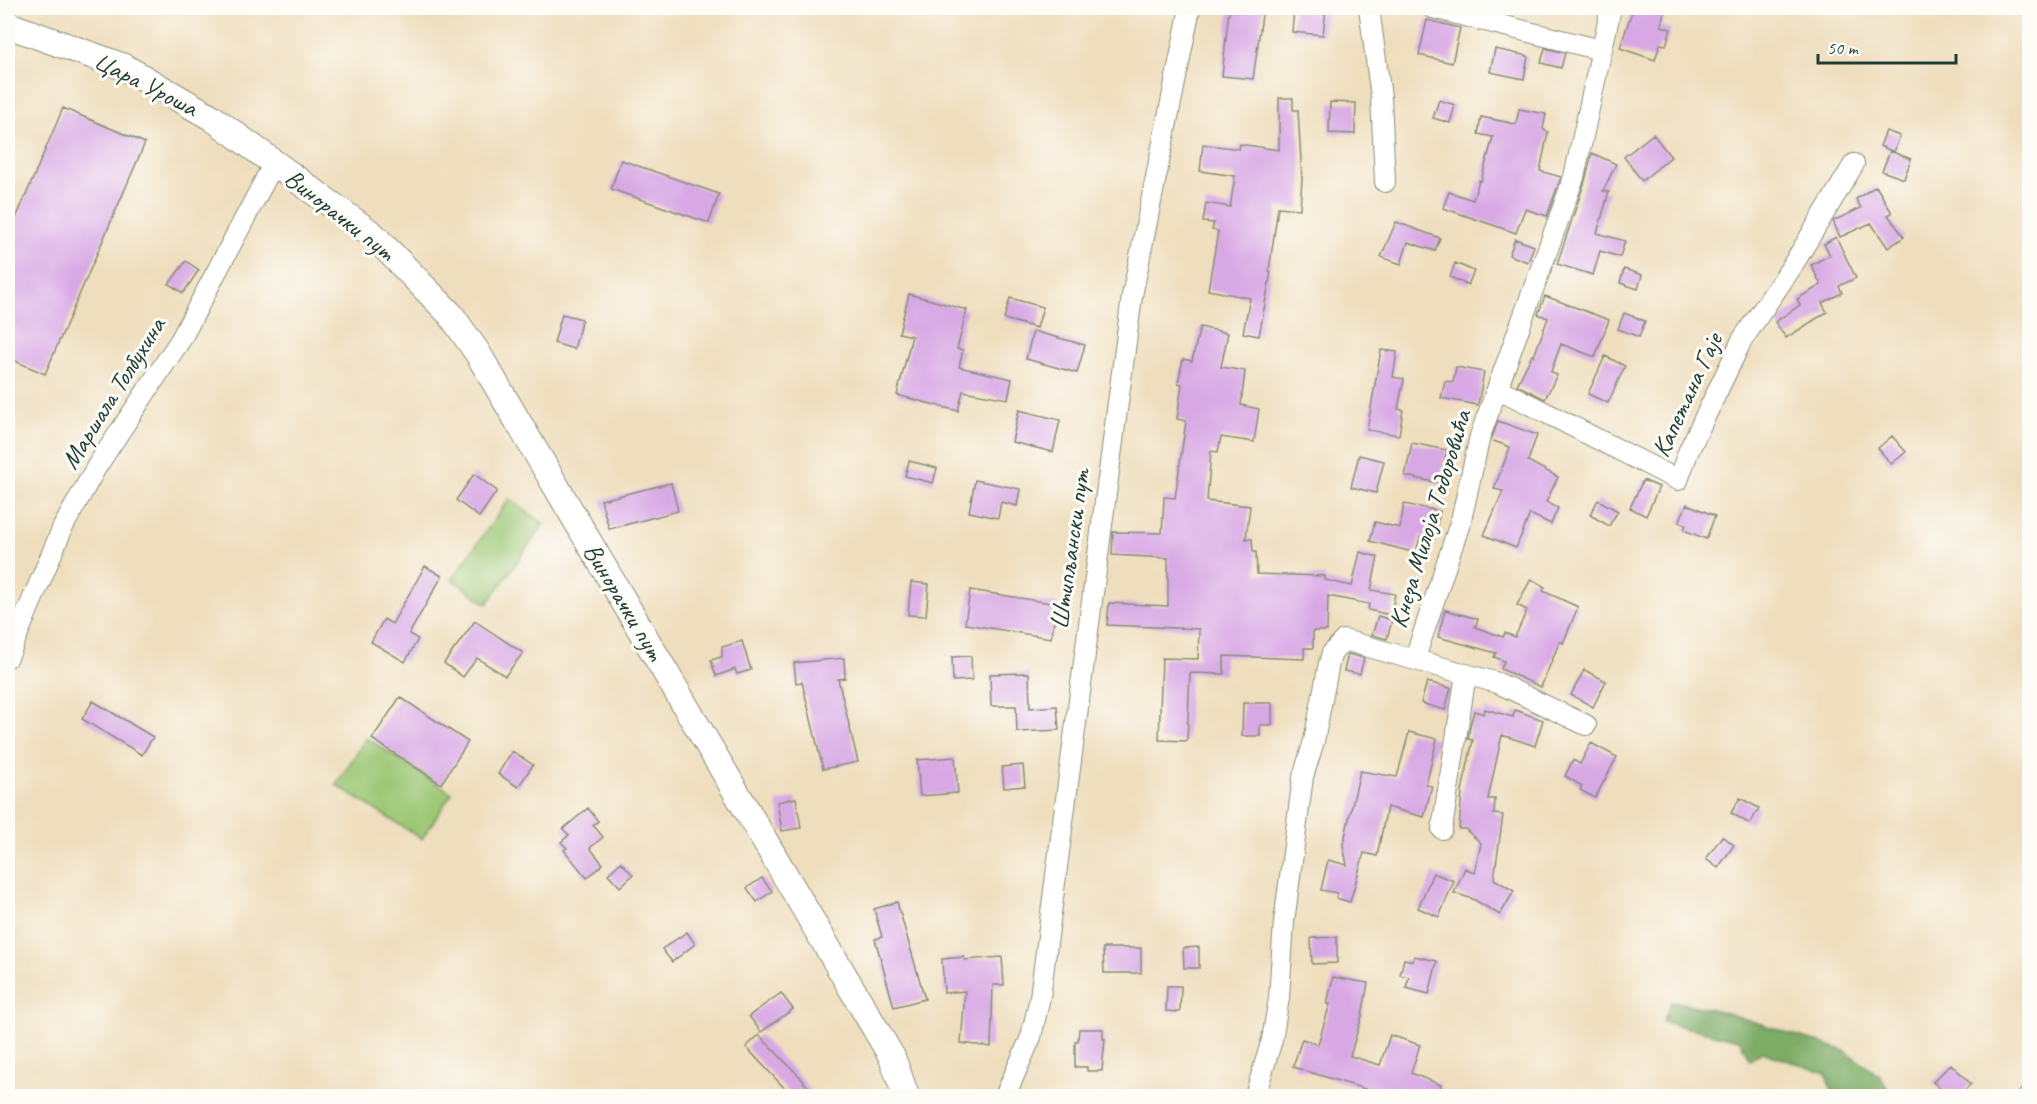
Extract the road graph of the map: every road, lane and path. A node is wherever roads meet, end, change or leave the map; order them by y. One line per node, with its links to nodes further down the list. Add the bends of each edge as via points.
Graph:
1 (1190, 8): 17 (street, Штипљански пут, via 1132,296 1040,997 1031,1037)
2 (1369, 8): 9 (street, via 1381,97)
3 (1433, 8): 6 (street)
4 (1611, 8): 6 (street, Кнеза Милоја Тодоровића)
5 (8, 25): 7 (street, Цара Уроша, via 124,67 211,117)
6 (1601, 50): 10 (street, Кнеза Милоја Тодоровића, via 1574,177)
7 (274, 164): 11 (street, Маршала Толбухина, via 181,339 97,466 63,527); 16 (street, Винорачки пут, via 372,234 451,315 477,352 892,1057)
8 (1854, 164): 10 (street, Капетана Гаје, via 1742,340 1678,480)
9 (1385, 182)
10 (1499, 389): 12 (street, Кнеза Милоја Тодоровића, via 1480,436 1461,520)
11 (8, 657)
12 (1415, 658): 13 (street); 18 (street, Кнеза Милоја Тодоровића, via 1344,640 1332,653 1298,804 1275,1019)
13 (1466, 674): 14 (street, via 1518,691); 15 (street)
14 (1586, 724)
15 (1442, 829)
16 (906, 1096)
17 (1005, 1096)
18 (1255, 1096)

